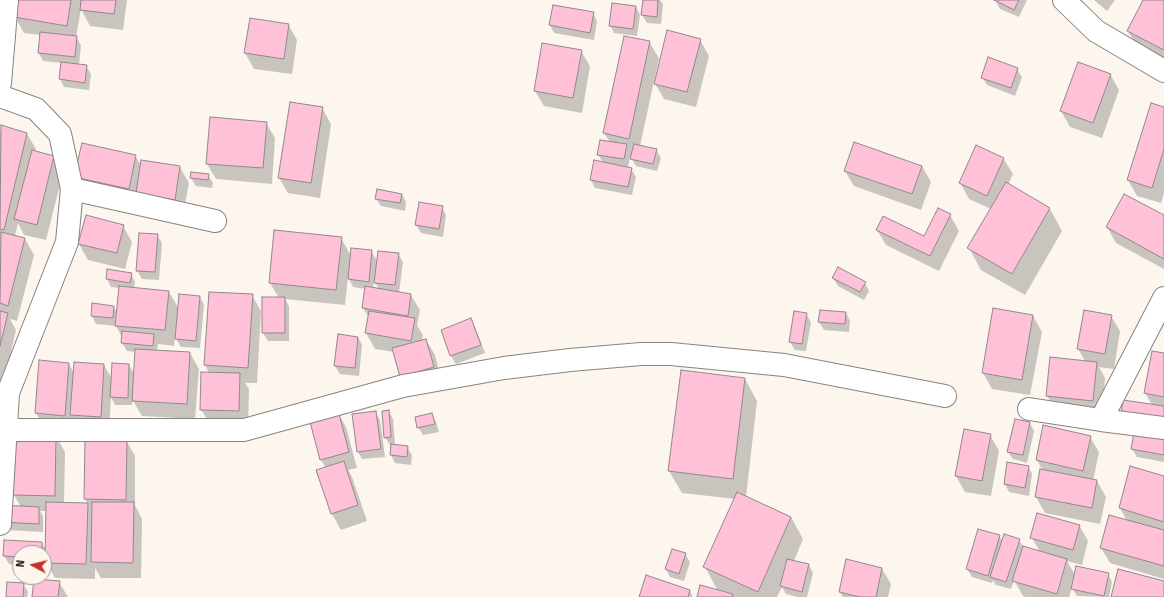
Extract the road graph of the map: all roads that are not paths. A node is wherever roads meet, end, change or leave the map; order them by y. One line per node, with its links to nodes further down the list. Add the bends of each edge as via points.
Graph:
1 (7, 0): 4 (street)
2 (1064, 0): 3 (street, via 1096,30)
3 (1164, 71)
4 (0, 83)
5 (0, 96): 6 (street, via 36,109 60,134)
6 (72, 189): 7 (street); 13 (street, via 67,242 8,393)
7 (215, 221)
8 (1164, 298): 11 (street)
9 (945, 396): 13 (street, via 784,366 671,354 641,354 504,368 403,386 244,430)
10 (1029, 409): 11 (street)
11 (1101, 420): 12 (street)
12 (1164, 428)
13 (6, 430): 14 (street)
14 (0, 524)

